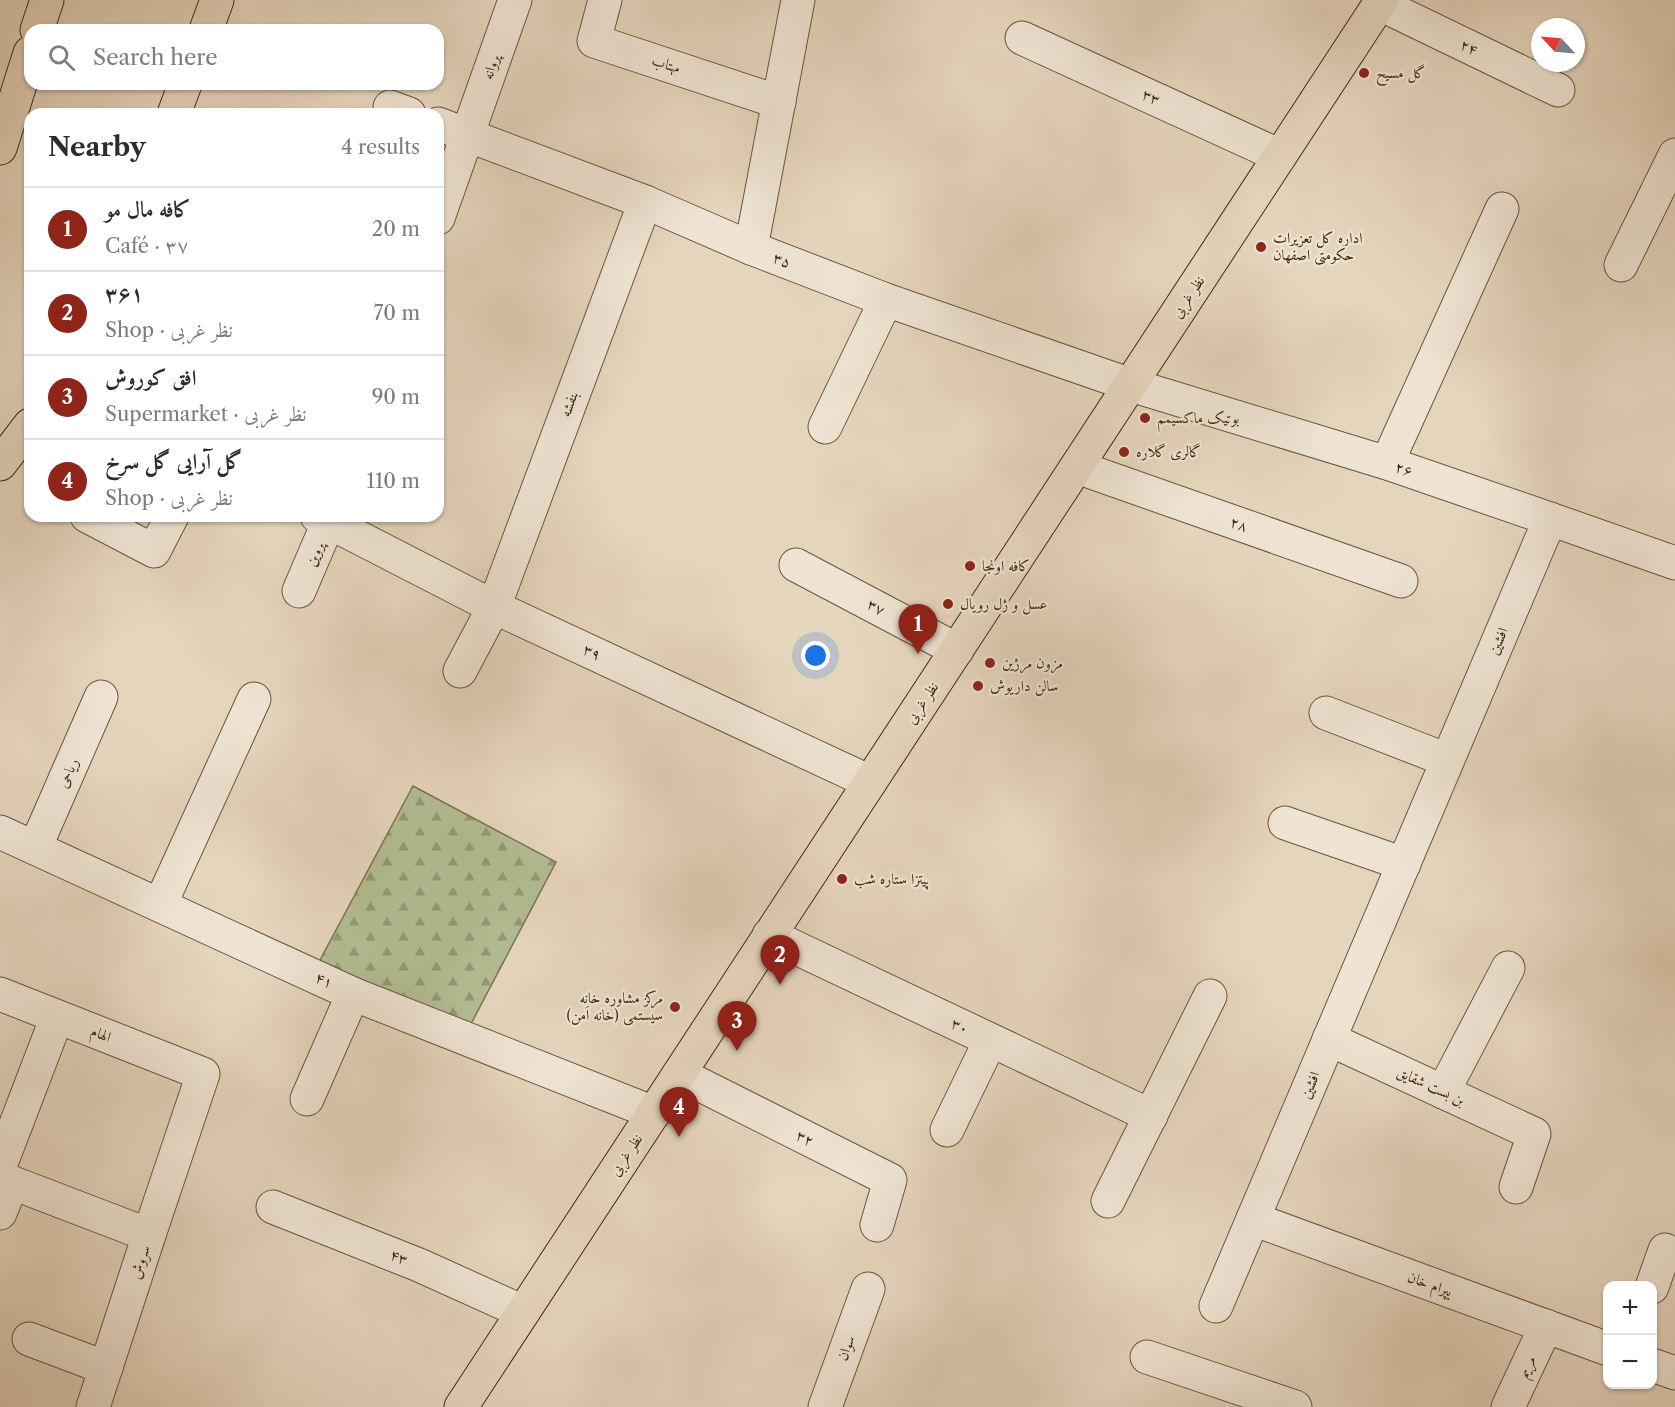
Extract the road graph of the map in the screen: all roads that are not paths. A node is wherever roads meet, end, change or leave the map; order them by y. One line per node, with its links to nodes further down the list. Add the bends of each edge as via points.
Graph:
1 (47, 0): 7 (main road)
2 (217, 0): 8 (main road)
3 (515, 0): 15 (street, پروانه)
4 (605, 0): 13 (street, مهتاب, via 594,40)
5 (798, 0): 13 (street)
6 (1381, 2): 12 (street, ۲۴); 18 (main road, نظر غربی)
7 (39, 24)
8 (208, 24)
9 (1022, 38): 18 (street, ۳۳)
10 (24, 72): 16 (main road)
11 (183, 90): 14 (main road)
12 (1558, 90)
13 (779, 102): 22 (street)
14 (176, 108)
15 (453, 130): 19 (street); 20 (street, ۳۵)
16 (0, 148)
17 (1675, 155): 23 (street)
18 (1280, 156): 25 (main road, نظر غربی)
19 (444, 183)
20 (645, 202): 22 (street, ۳۵); 40 (street, بنفشه)
21 (1502, 209): 28 (street)
22 (752, 248): 24 (street, ۳۵)
23 (1621, 265)
24 (886, 300): 25 (street, ۳۵); 26 (street)
25 (1131, 385): 28 (street, ۲۶); 30 (main road, نظر غربی)
26 (825, 427)
27 (24, 433): 29 (main road)
28 (1386, 463): 31 (street, ۲۶)
29 (0, 464)
30 (1077, 467): 38 (street, ۲۸); 41 (main road, نظر غربی)
31 (1550, 519): 36 (street, ۲۶); 46 (street, افشین)
32 (98, 522): 33 (street, via 154,551)
33 (169, 522)
34 (324, 522): 39 (street, پروین)
35 (333, 522): 40 (street, ۳۹)
36 (1672, 552)
37 (796, 565): 41 (street, ۳۷)
38 (1401, 582)
39 (299, 591)
40 (494, 607): 42 (street, بنفشه); 47 (street, ۳۹)
41 (957, 650): 47 (main road, نظر غربی)
42 (460, 671)
43 (101, 698): 50 (street, ریاحی)
44 (254, 699): 52 (street)
45 (1326, 713): 46 (street)
46 (1447, 760): 51 (street, افشین)
47 (870, 782): 53 (main road, نظر غربی)
48 (1285, 823): 51 (street)
49 (0, 832): 50 (street, ۴۱)
50 (35, 848): 52 (street, ۴۱)
51 (1404, 864): 59 (street, افشین)
52 (160, 905): 56 (street, ۴۱)
53 (770, 935): 60 (street, ۳۰); 61 (main road, نظر غربی)
54 (1508, 968): 62 (street)
55 (0, 994): 58 (street, الهام)
56 (353, 994): 63 (street); 64 (street, ۴۱)
57 (1210, 996): 65 (street)
58 (57, 1017): 67 (street); 74 (street, الهام, via 203,1074)
59 (1329, 1040): 62 (street, بن بست شقایق); 72 (street, افشین)
60 (990, 1041): 65 (street, ۳۰); 66 (street)
61 (679, 1074): 64 (main road, نظر غربی); 73 (street, ۳۲, via 890,1180)
62 (1443, 1092): 68 (street, بن بست شقایق, via 1534,1134)
63 (307, 1099)
64 (654, 1113): 79 (main road, نظر غربی)
65 (1151, 1116): 69 (street)
66 (947, 1130)
67 (4, 1176): 71 (street); 74 (street, سروش)
68 (1515, 1187)
69 (1108, 1201)
70 (273, 1207): 79 (street, ۴۳, via 418,1264)
71 (0, 1213)
72 (1253, 1219): 78 (street, افشین); 80 (street, یپرام خان)
73 (877, 1225)
74 (149, 1235): 85 (street, سروش)
75 (1665, 1250): 76 (street)
76 (1655, 1281)
77 (868, 1289): 89 (street, سوان)
78 (1216, 1306)
79 (523, 1312): 87 (main road, نظر غربی)
80 (1546, 1326): 82 (street, یپرام خان); 91 (street, مریم)
81 (28, 1338): 85 (street)
82 (1603, 1347)
83 (1147, 1357): 90 (street)
84 (1657, 1366): 86 (street)
85 (106, 1368): 88 (street, سروش)
86 (1675, 1373)
87 (471, 1404)
88 (93, 1407)
89 (825, 1407)
90 (1295, 1407)
91 (1508, 1407)

